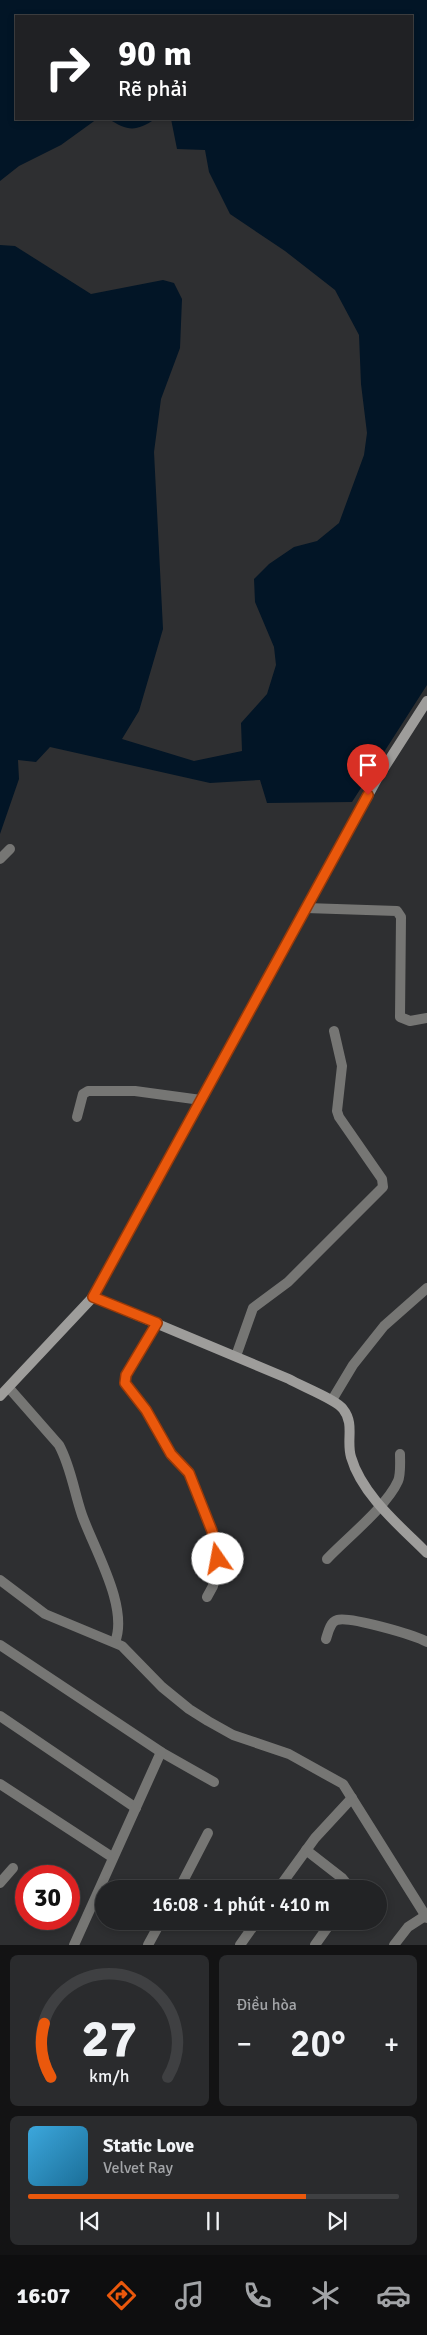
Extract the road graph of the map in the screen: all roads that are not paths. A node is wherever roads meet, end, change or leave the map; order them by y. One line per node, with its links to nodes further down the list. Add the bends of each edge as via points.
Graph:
1 (427, 701): 4 (main road, via 377,779)
2 (10, 849): 3 (street)
3 (0, 859)
4 (306, 908): 5 (street, via 397,911 401,917 400,1017 410,1021); 7 (main road)
5 (427, 1018)
6 (334, 1031): 12 (street, via 342,1066 337,1111 382,1179 383,1187 288,1282 253,1308)
7 (201, 1100): 8 (street, via 135,1091 88,1091 83,1094); 10 (main road)
8 (77, 1117)
9 (427, 1288): 15 (street, via 384,1326)
10 (93, 1297): 11 (main road); 13 (main road)
11 (157, 1323): 12 (main road); 21 (street, via 126,1375 125,1383 146,1410 171,1454 189,1473 212,1531 218,1559 213,1586)
12 (236, 1356): 15 (main road)
13 (10, 1388): 14 (main road); 23 (street, via 65,1456 82,1517 108,1578 120,1622)
14 (0, 1396)
15 (332, 1400): 17 (main road, via 342,1408 350,1422 351,1456 362,1482)
16 (400, 1454): 17 (street, via 399,1480)
17 (381, 1505): 18 (main road); 19 (street)
18 (427, 1553)
19 (326, 1559)
20 (0, 1580): 23 (street, via 45,1614)
21 (207, 1597)
22 (326, 1639): 24 (street, via 337,1620 350,1620 406,1633)
23 (116, 1642): 30 (street, via 189,1709 233,1735 289,1754 323,1771 343,1784)
24 (427, 1642)
25 (0, 1645): 27 (street)
26 (0, 1716): 31 (street)
27 (161, 1752): 28 (street); 31 (street)
28 (214, 1782)
29 (1, 1786): 34 (street)
30 (352, 1798): 33 (street); 40 (street)
31 (136, 1808): 34 (street)
32 (208, 1833): 36 (street)
33 (306, 1850): 37 (street); 38 (street)
34 (112, 1857): 44 (street)
35 (13, 1868): 39 (street)
36 (184, 1880)
37 (284, 1880)
38 (344, 1880)
39 (0, 1883)
40 (426, 1917): 48 (street, via 408,1927)
41 (156, 1930): 45 (street)
42 (251, 1930): 46 (street)
43 (326, 1930): 47 (street)
44 (74, 1945)
45 (148, 1945)
46 (240, 1945)
47 (315, 1945)
48 (394, 1945)

